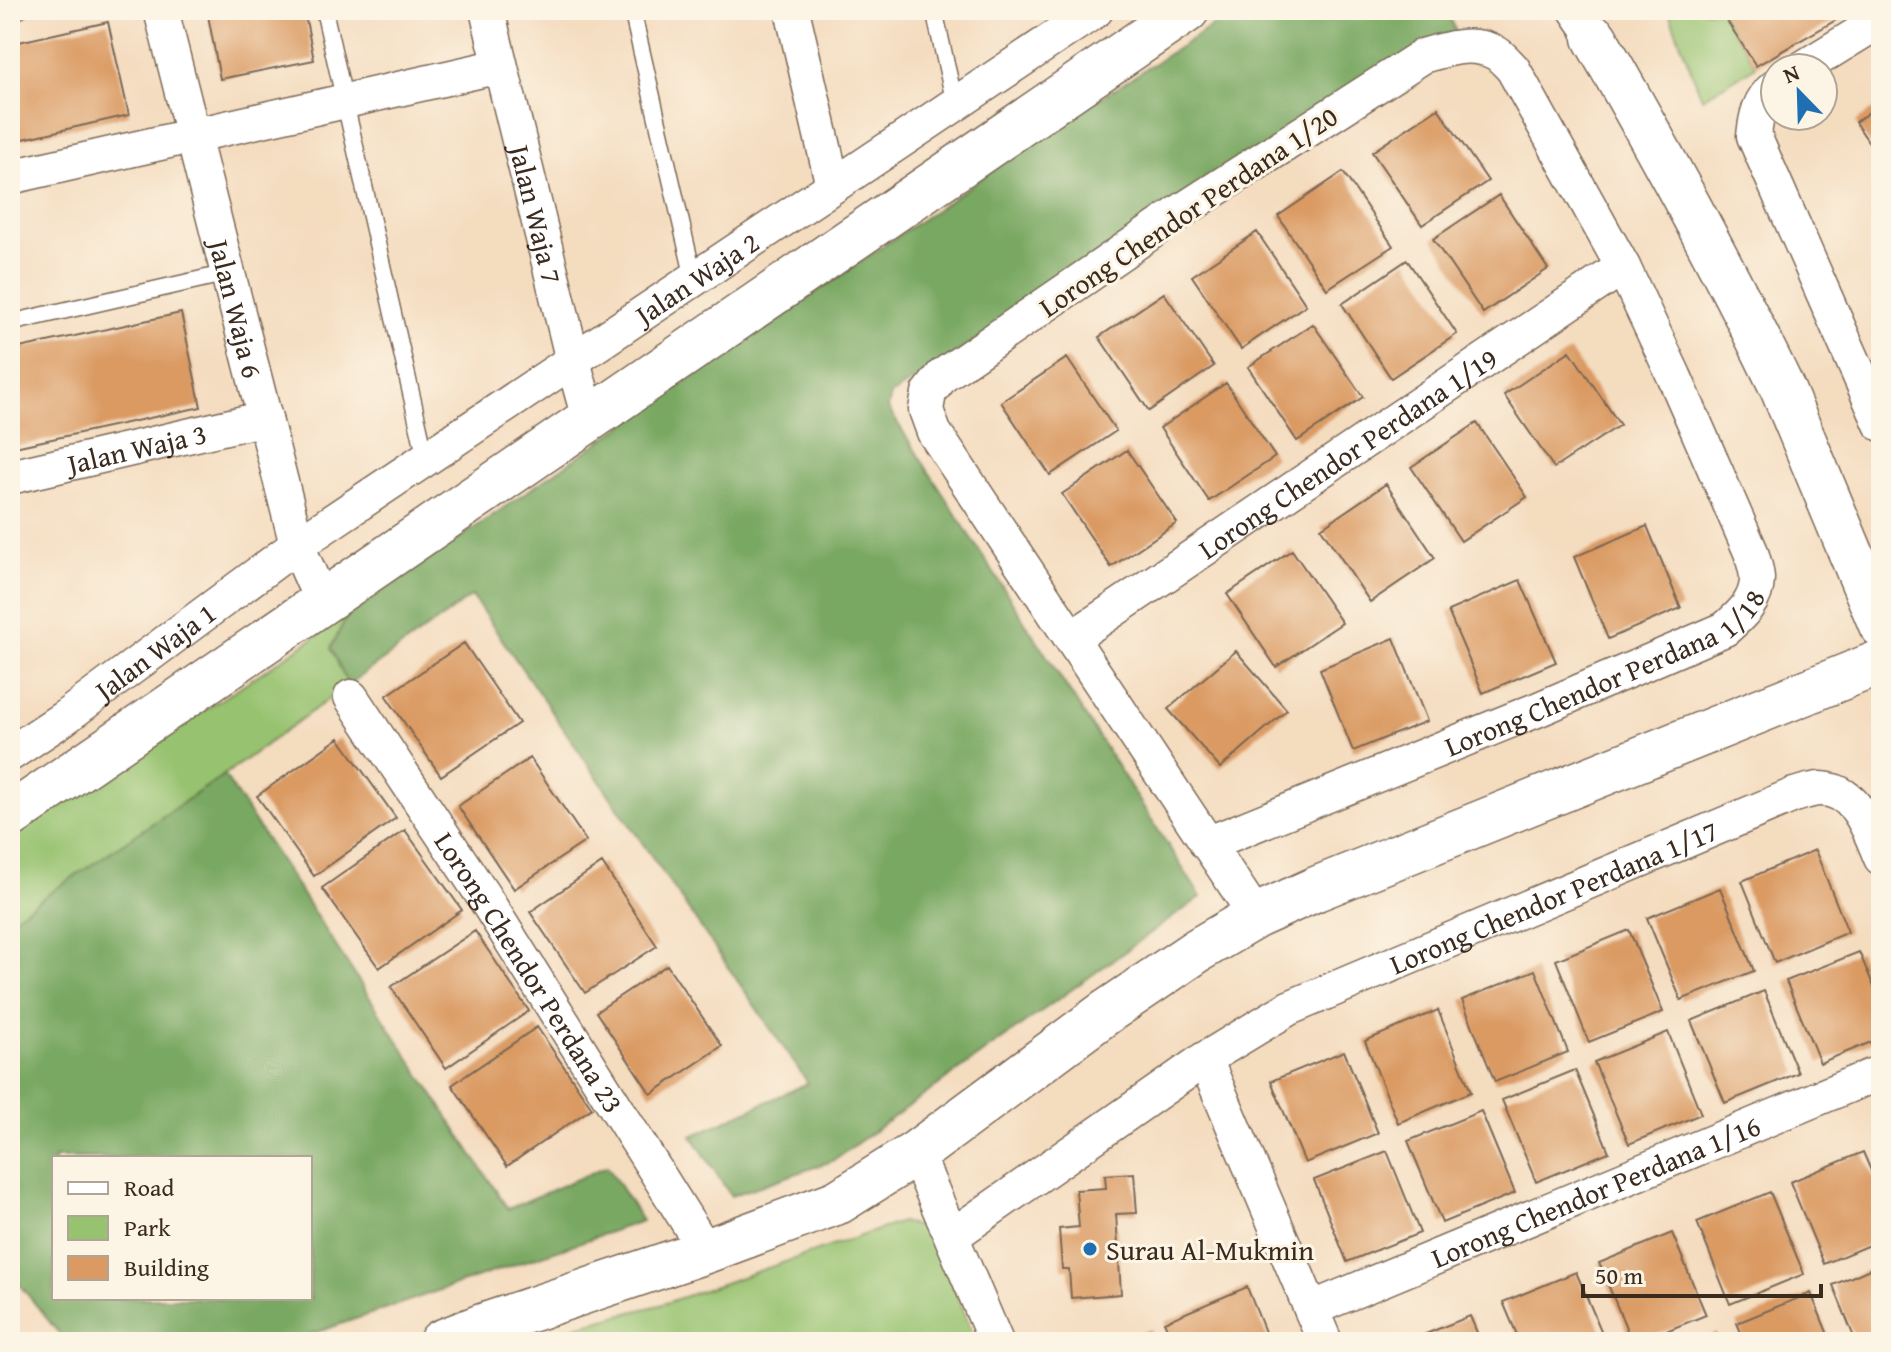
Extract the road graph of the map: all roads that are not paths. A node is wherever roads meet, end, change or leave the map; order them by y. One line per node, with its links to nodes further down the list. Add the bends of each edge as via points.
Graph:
1 (19, 10): 11 (lane)
2 (161, 10): 20 (street, Jalan Waja 6)
3 (324, 10): 17 (lane)
4 (487, 10): 16 (street, Jalan Waja 7)
5 (632, 10): 25 (lane)
6 (792, 10): 22 (street)
7 (934, 10): 18 (lane)
8 (1096, 10): 18 (street, Jalan Waja 2)
9 (1102, 10): 15 (street)
10 (1187, 10): 15 (street)
11 (10, 12)
12 (1881, 20): 14 (street)
13 (1586, 24): 36 (street, via 1767,356)
14 (1829, 52)
15 (1115, 59): 30 (street)
16 (500, 66): 17 (street); 27 (street, Jalan Waja 7)
17 (345, 101): 20 (street); 32 (lane)
18 (955, 104): 22 (street, Jalan Waja 2)
19 (1759, 110): 28 (street, via 1754,136)
20 (193, 136): 21 (street); 24 (street, Jalan Waja 6)
21 (10, 177)
22 (833, 186): 25 (street, Jalan Waja 2)
23 (1623, 267): 37 (street, Lorong Chendor Perdana 1/19); 37 (street, Lorong Chendor Perdana 1/20, via 1513,69 1496,52 1475,46 1423,56 1186,208 942,376 929,393 926,410 934,432); 42 (street, Lorong Chendor Perdana 1/18, via 1751,552 1757,578 1744,612 1725,629)
24 (228, 273): 26 (lane); 29 (street, Jalan Waja 6)
25 (694, 279): 27 (street, Jalan Waja 2)
26 (10, 323)
27 (573, 361): 30 (street, Jalan Waja 7); 32 (street, Jalan Waja 2)
28 (1871, 373): 31 (street)
29 (265, 418): 33 (street, Jalan Waja 3); 34 (street, Jalan Waja 6)
30 (589, 419): 35 (street)
31 (1881, 424)
32 (426, 459): 34 (street, Jalan Waja 2)
33 (10, 477)
34 (297, 545): 35 (street, Jalan Waja 6); 40 (street, Jalan Waja 1)
35 (322, 602): 41 (street)
36 (1881, 625)
37 (1072, 638): 42 (street, Lorong Chendor Perdana 1/20)
38 (1881, 662): 44 (street)
39 (351, 697): 49 (street, Lorong Chendor Perdana 23, via 484,897)
40 (10, 754)
41 (10, 816)
42 (1207, 844): 44 (street, Lorong Chendor Perdana 1/20)
43 (1881, 858): 45 (street, Lorong Chendor Perdana 1/17, via 1853,803 1820,789 1794,795 1289,1008)
44 (1256, 916): 47 (street, via 1105,1013)
45 (1205, 1059): 48 (street, Lorong Chendor Perdana 1/17); 50 (street)
46 (1881, 1072): 50 (street, Lorong Chendor Perdana 1/16)
47 (916, 1153): 48 (street); 49 (street, via 838,1202)
48 (952, 1236): 52 (street)
49 (706, 1251): 51 (street)
50 (1311, 1309): 53 (street)
51 (441, 1342)
52 (996, 1342)
53 (1325, 1342)

